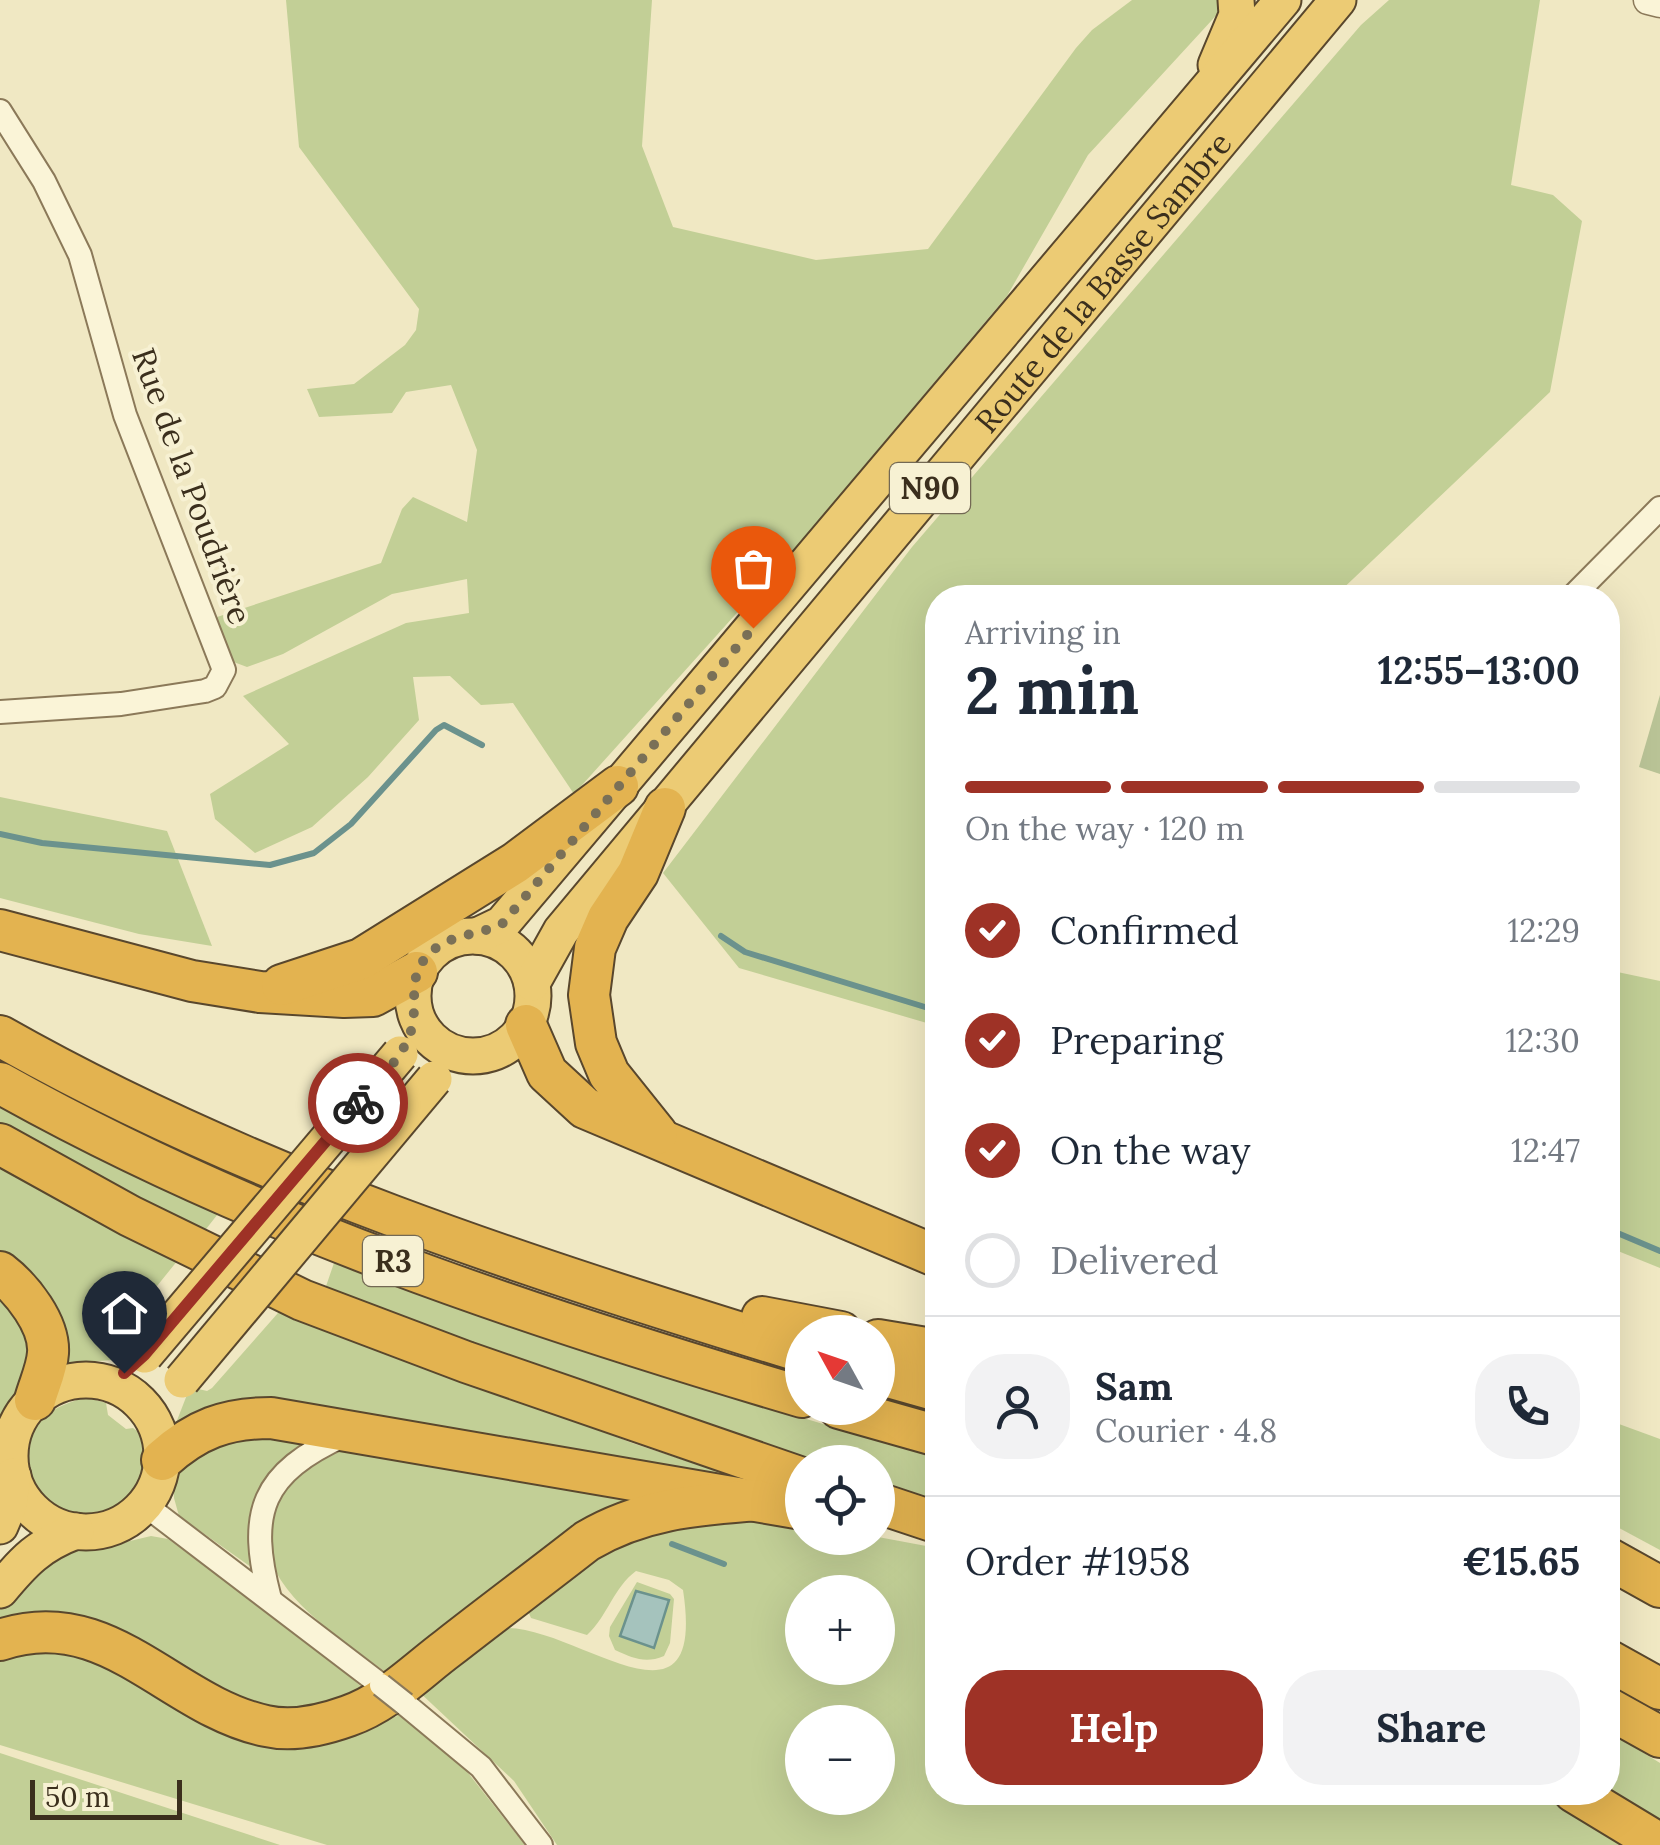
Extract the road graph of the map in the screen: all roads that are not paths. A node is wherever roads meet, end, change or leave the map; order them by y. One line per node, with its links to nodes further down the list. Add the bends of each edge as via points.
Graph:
1 (1236, 0): 6 (highway, N90, via 1237,15)
2 (1283, 0): 6 (highway, Route de la Basse Sambre / N90)
3 (1648, 0): 4 (street)
4 (1660, 3)
5 (1342, 4): 12 (highway, Route de la Basse Sambre / N90)
6 (1206, 92): 11 (highway, Route de la Basse Sambre / N90)
7 (0, 111): 10 (street, Rue de la Poudrière, via 80,255 125,416 224,670 215,687 204,691)
8 (1660, 508): 9 (street)
9 (1585, 585)
10 (0, 712)
11 (618, 786): 14 (highway, Route de la Basse Sambre / N90, via 502,924); 17 (highway, via 515,863 362,959)
12 (665, 808): 16 (highway, Route de la Basse Sambre / N90, via 561,931); 23 (highway, via 638,873 594,948 589,995 608,1074)
13 (0, 930): 17 (highway, via 192,981)
14 (477, 936): 15 (highway, via 448,941); 16 (highway, via 506,945)
15 (417, 972): 17 (highway, via 373,996); 18 (highway)
16 (532, 983): 19 (highway)
17 (260, 992)
18 (414, 1014): 21 (highway, via 440,1047); 33 (highway, bridge, via 400,1054 144,1355)
19 (526, 1025): 21 (highway, via 494,1053); 23 (highway, via 546,1073 560,1088 585,1108)
20 (0, 1036): 27 (highway, R3, via 310,1186)
21 (466, 1056): 40 (highway, bridge, via 434,1079 182,1380 167,1404)
22 (0, 1083): 35 (highway, R3, via 282,1221)
23 (659, 1137): 25 (highway)
24 (0, 1144): 41 (highway, via 302,1300)
25 (925, 1251)
26 (0, 1272): 36 (highway, via 44,1328 48,1352)
27 (635, 1300): 28 (highway, via 699,1302); 30 (highway, R3)
28 (785, 1320)
29 (895, 1343): 31 (highway)
30 (785, 1347)
31 (925, 1348)
32 (895, 1379): 34 (highway)
33 (106, 1382): 36 (highway, via 75,1380); 40 (highway, via 140,1402)
34 (925, 1387)
35 (785, 1392)
36 (35, 1400): 42 (highway, via 13,1435)
37 (895, 1424): 38 (highway)
38 (925, 1432)
39 (350, 1433): 40 (highway, via 250,1418 220,1422); 43 (highway); 55 (street, via 292,1465 275,1484 258,1542)
40 (161, 1448): 44 (highway, via 159,1478)
41 (785, 1472)
42 (13, 1476): 48 (highway); 50 (highway, via 36,1514)
43 (756, 1500): 45 (highway); 56 (highway, via 680,1506 615,1524 376,1704 322,1724 266,1726 234,1715 69,1631)
44 (145, 1506): 50 (highway, via 100,1531); 55 (street)
45 (785, 1506)
46 (895, 1508): 47 (highway)
47 (925, 1518)
48 (0, 1526)
49 (895, 1529): 51 (highway)
50 (76, 1531): 54 (highway, via 48,1542)
51 (925, 1535)
52 (1620, 1565): 53 (highway)
53 (1660, 1587)
54 (0, 1590)
55 (270, 1599): 63 (street, bridge, via 481,1767)
56 (0, 1640)
57 (1620, 1667): 58 (highway)
58 (1660, 1689)
59 (1620, 1715): 60 (highway)
60 (1660, 1737)
61 (1596, 1805): 62 (highway)
62 (1660, 1844)
63 (541, 1845)

